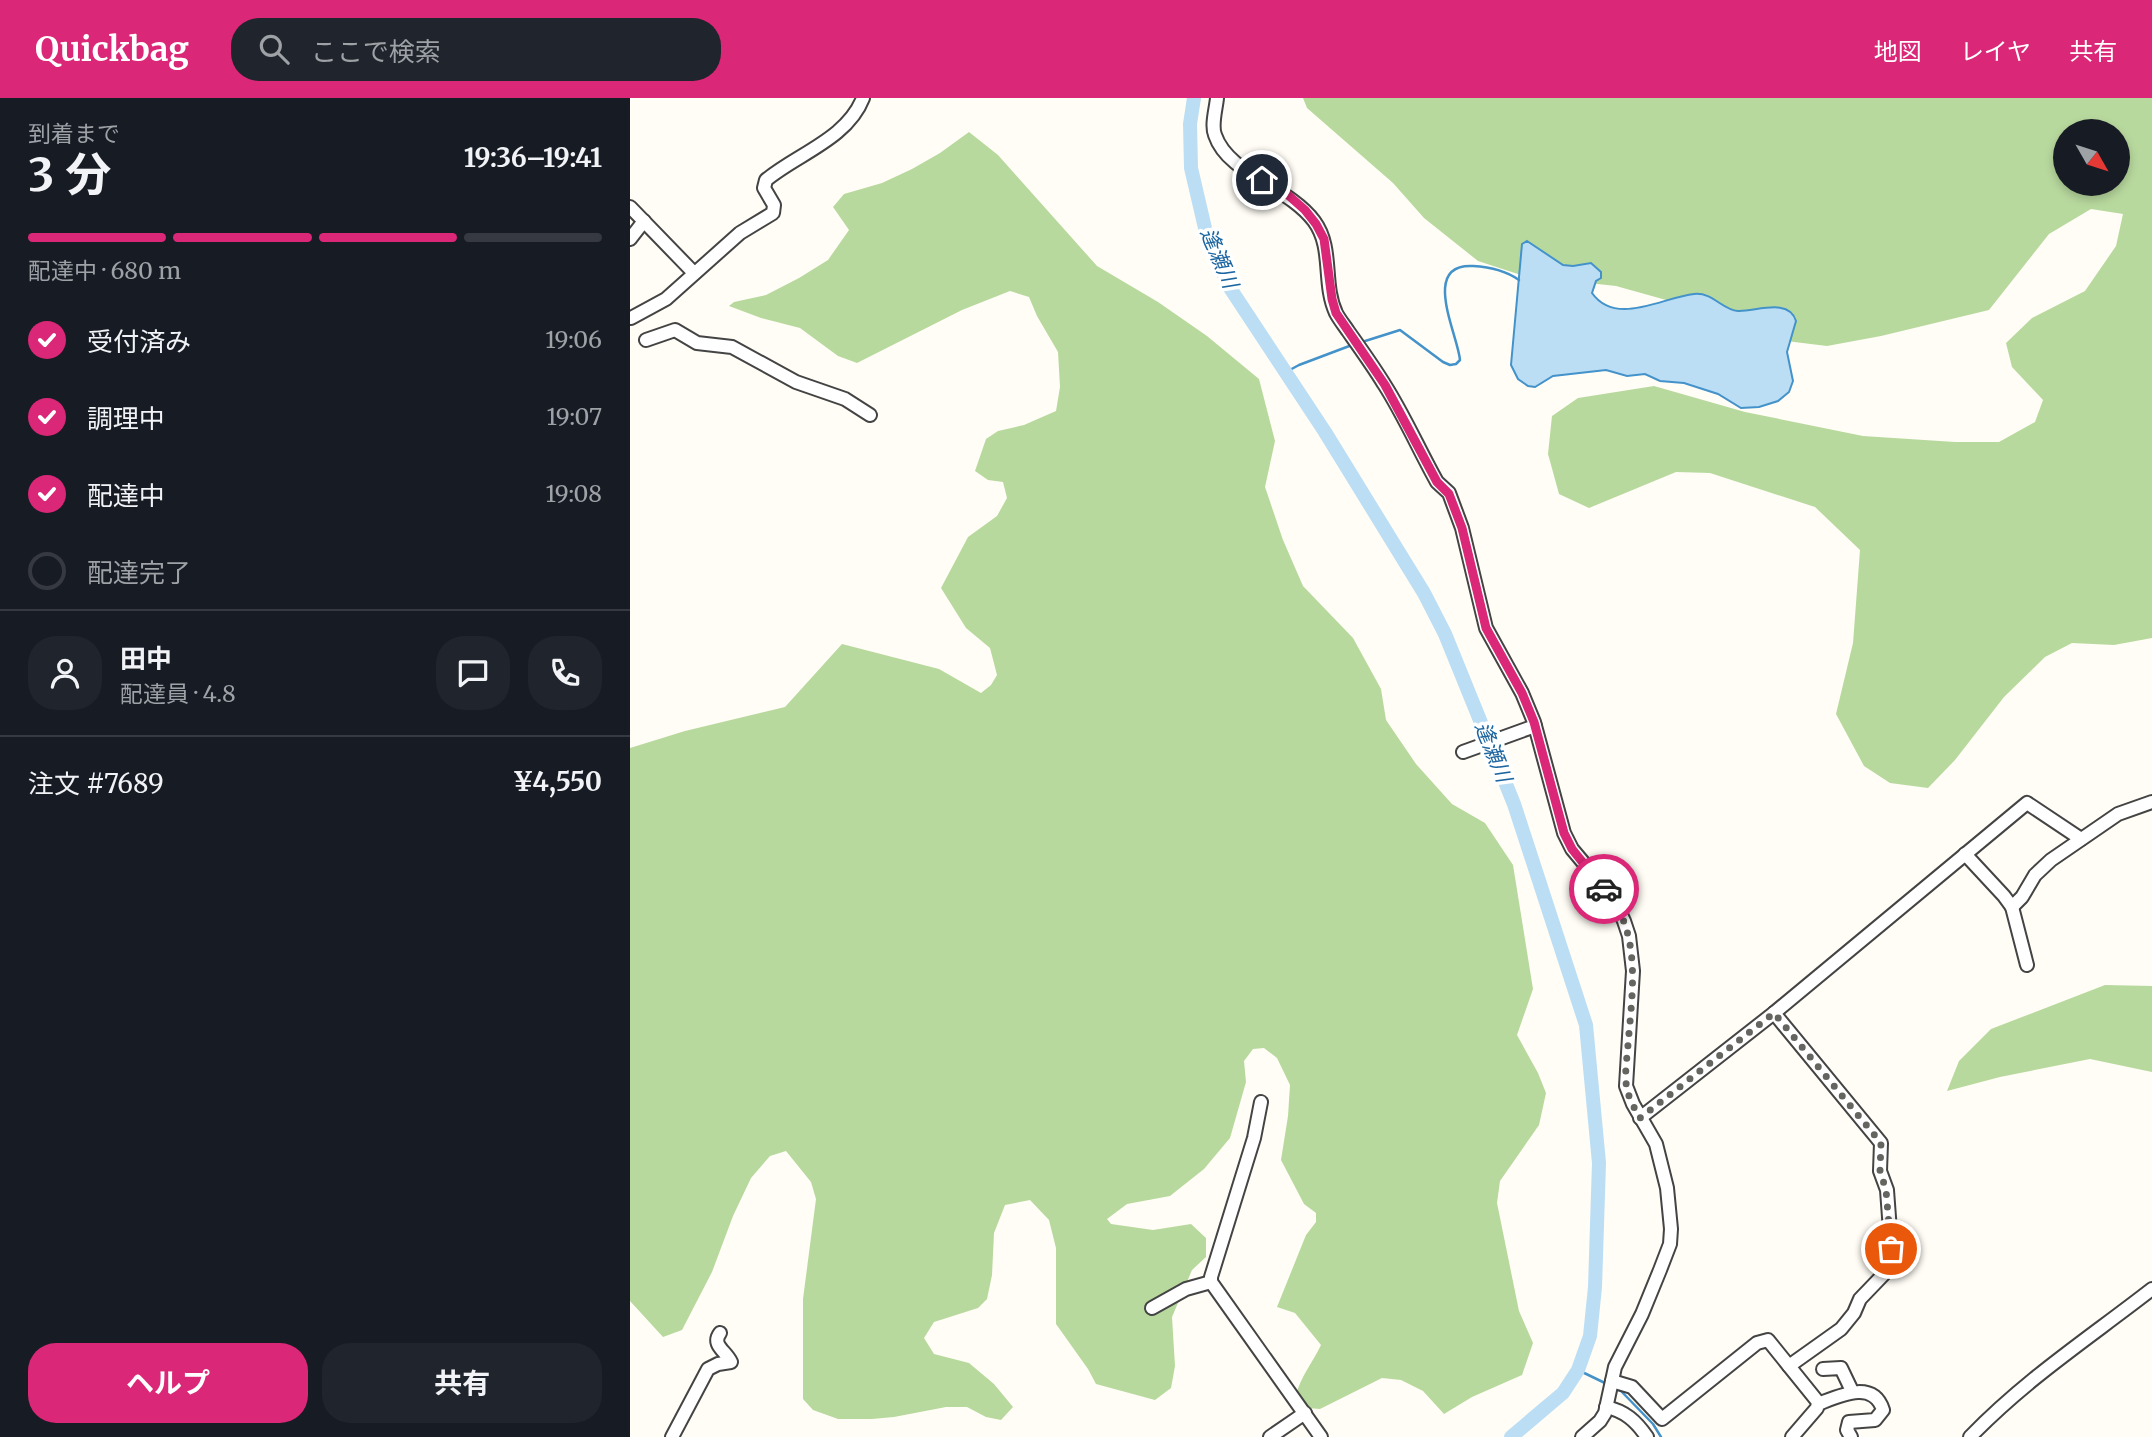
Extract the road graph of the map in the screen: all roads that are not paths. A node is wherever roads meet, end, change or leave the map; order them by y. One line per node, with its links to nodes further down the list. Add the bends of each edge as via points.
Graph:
1 (863, 98): 6 (street, via 845,126 765,180 773,213 740,233)
2 (1217, 98): 10 (street, via 1214,126 1221,146 1245,172 1288,195 1305,210 1324,239 1336,313 1385,385 1437,482 1449,494 1486,628)
3 (630, 207): 4 (street)
4 (644, 221): 5 (street); 6 (street)
5 (630, 239)
6 (694, 273): 7 (street, via 666,299)
7 (631, 318)
8 (646, 340): 9 (street, via 675,330 697,343 732,347)
9 (870, 415)
10 (1535, 726): 11 (street); 19 (street, via 1568,843 1613,898 1629,936 1633,971 1626,1086)
11 (1463, 752)
12 (2152, 802): 13 (street, via 2126,810)
13 (2081, 839): 14 (street, via 2027,803); 15 (street, via 2035,875)
14 (1965, 854): 15 (street); 17 (street)
15 (2012, 906): 16 (street)
16 (2027, 965)
17 (1774, 1013): 19 (street); 24 (street, via 1881,1143 1880,1171 1888,1199 1892,1258 1841,1329)
18 (1261, 1102): 20 (street)
19 (1640, 1118): 27 (street, via 1662,1163 1671,1229 1667,1253 1615,1367)
20 (1211, 1282): 22 (street, via 1186,1289); 29 (street)
21 (2152, 1289): 37 (street, via 2059,1357)
22 (1152, 1308)
23 (720, 1333): 30 (street, via 716,1344 731,1362 708,1369)
24 (1790, 1366): 27 (street, via 1770,1342 1762,1341 1662,1419 1632,1387); 28 (street)
25 (1823, 1369): 26 (street, via 1841,1368)
26 (1852, 1391): 28 (street); 36 (street, via 1868,1393 1883,1410 1875,1420 1849,1422)
27 (1610, 1392): 33 (street, via 1600,1421); 34 (street)
28 (1818, 1404): 35 (street)
29 (1305, 1413): 31 (street); 32 (street)
30 (672, 1437)
31 (1270, 1437)
32 (1321, 1437)
33 (1582, 1437)
34 (1647, 1437)
35 (1792, 1437)
36 (1851, 1437)
37 (1970, 1437)

